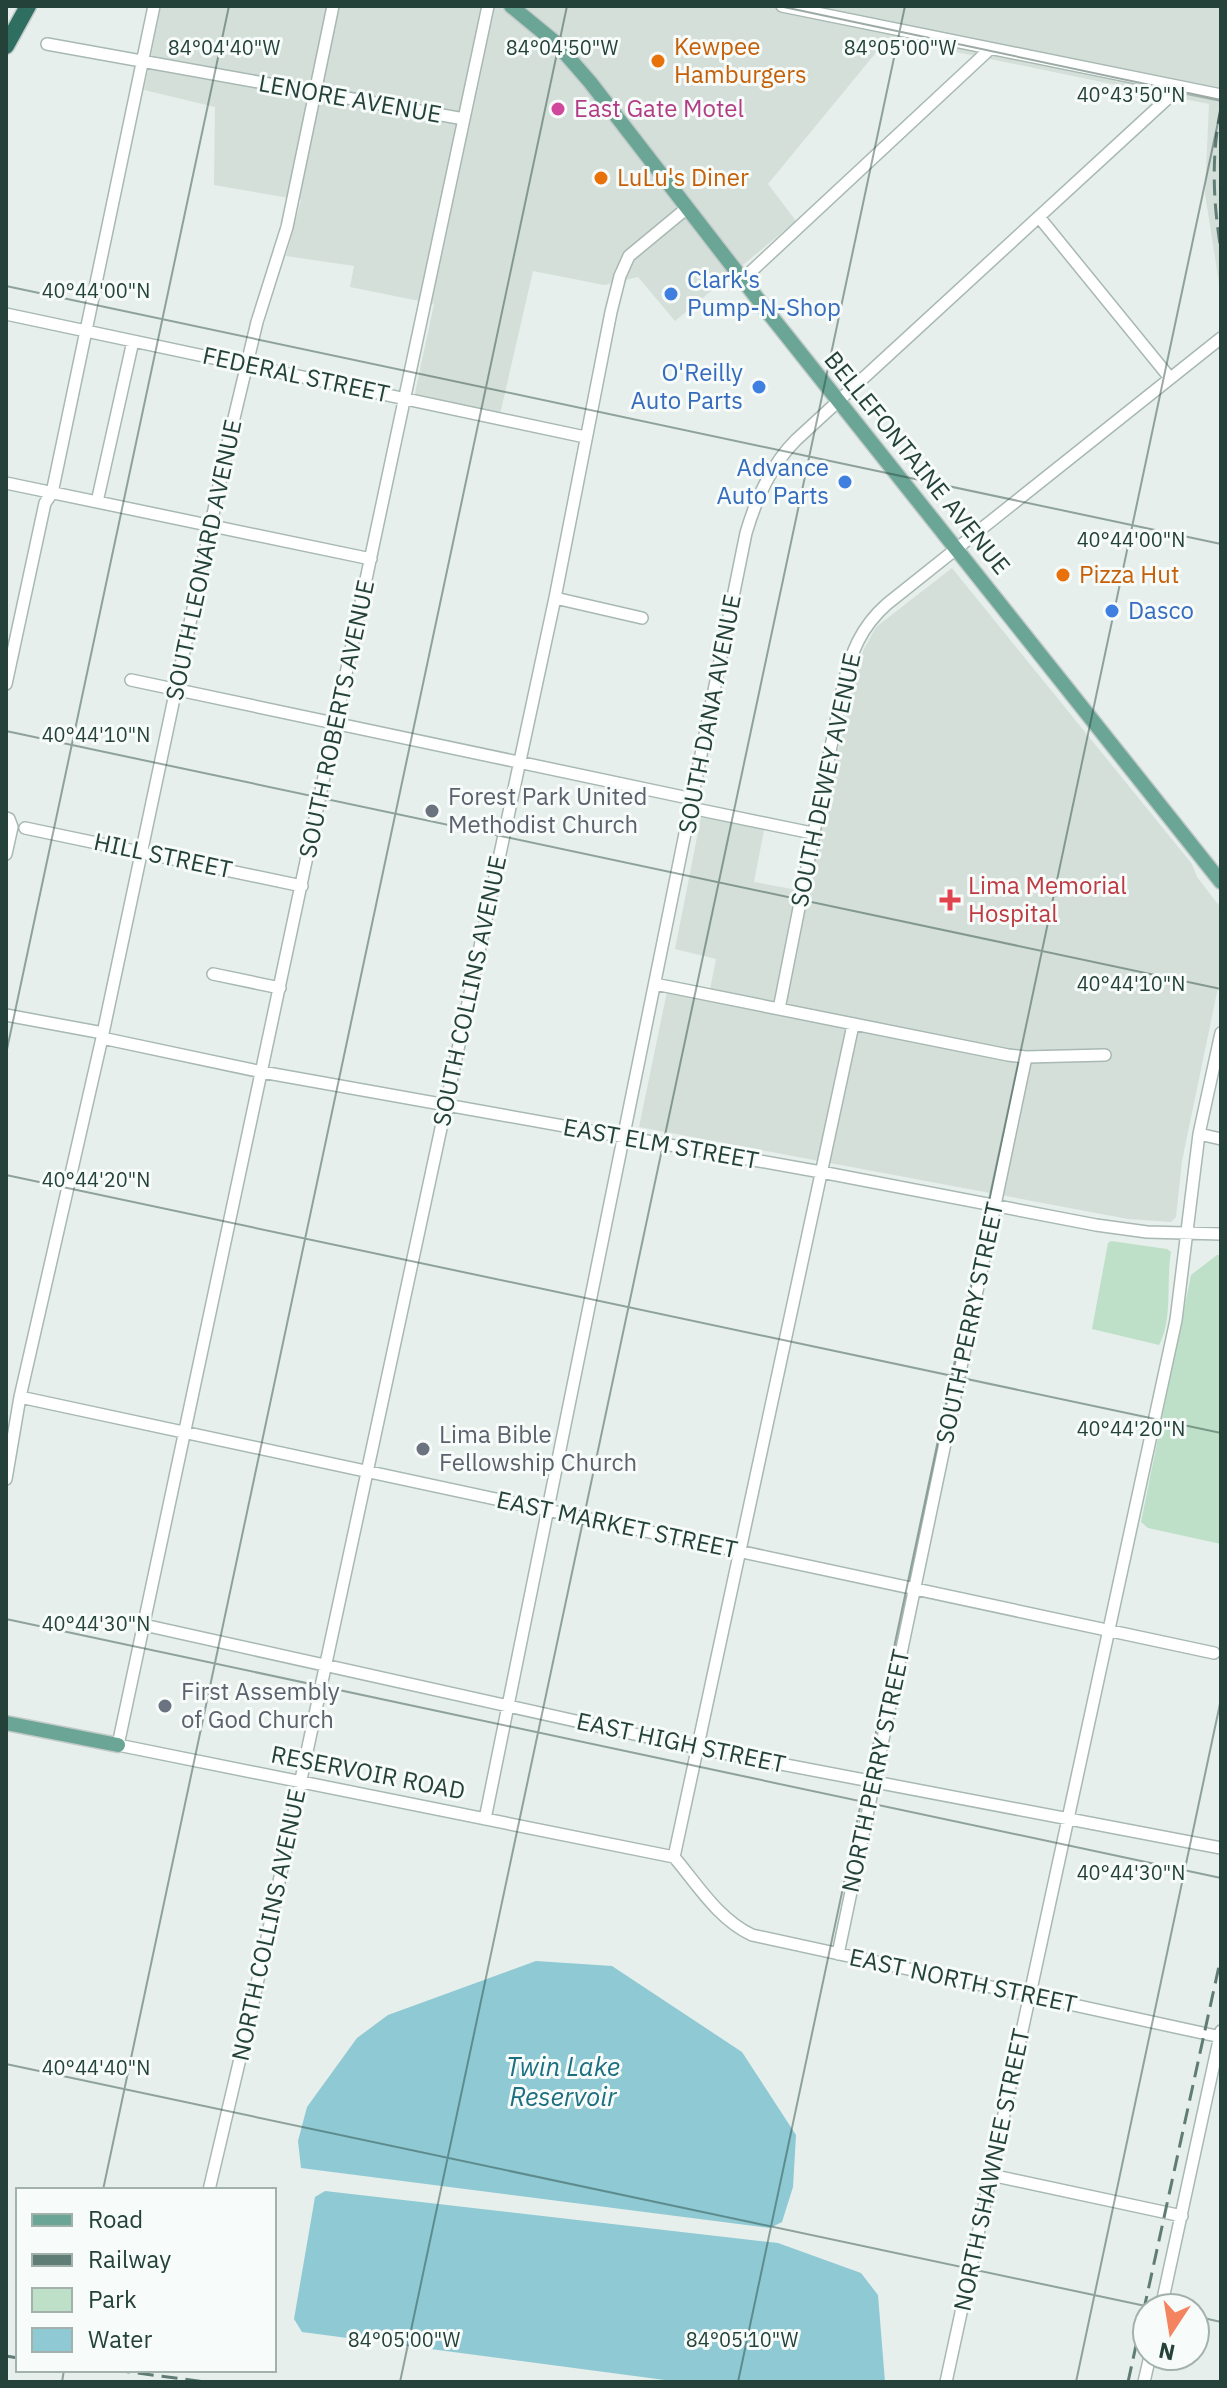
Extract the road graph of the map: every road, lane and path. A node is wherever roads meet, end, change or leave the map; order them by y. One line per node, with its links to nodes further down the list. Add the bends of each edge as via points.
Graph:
1 (28, 6): 9 (highway)
2 (154, 6): 11 (street)
3 (333, 6): 13 (street, SOUTH LEONARD AVENUE)
4 (488, 6): 15 (street, SOUTH ROBERTS AVENUE)
5 (511, 6): 16 (main road, BELLEFONTAINE AVENUE, via 570,58)
6 (782, 6): 7 (street)
7 (820, 10): 10 (street)
8 (47, 44): 11 (street, LENORE AVENUE)
9 (6, 46)
10 (990, 49): 12 (street); 18 (street)
11 (142, 61): 13 (street, LENORE AVENUE); 20 (street)
12 (1179, 88): 14 (street); 17 (street, SOUTH DANA AVENUE)
13 (316, 92): 15 (street, LENORE AVENUE); 23 (street, SOUTH LEONARD AVENUE, via 287,227)
14 (1221, 95)
15 (464, 119): 25 (street, SOUTH ROBERTS AVENUE)
16 (687, 208): 18 (main road, BELLEFONTAINE AVENUE); 27 (street, SOUTH COLLINS AVENUE, via 623,265)
17 (1039, 217): 24 (street); 26 (street, SOUTH DANA AVENUE)
18 (743, 279): 26 (main road, BELLEFONTAINE AVENUE)
19 (6, 314): 20 (street, FEDERAL STREET)
20 (86, 331): 22 (street, FEDERAL STREET); 29 (street)
21 (1221, 338): 24 (street, SOUTH DEWEY AVENUE)
22 (133, 341): 23 (street, FEDERAL STREET); 30 (street)
23 (247, 365): 25 (street, FEDERAL STREET); 31 (street, SOUTH LEONARD AVENUE)
24 (1170, 378): 32 (street, SOUTH DEWEY AVENUE)
25 (405, 399): 27 (street, FEDERAL STREET); 33 (street, SOUTH ROBERTS AVENUE)
26 (840, 401): 32 (main road, BELLEFONTAINE AVENUE); 41 (street, SOUTH DANA AVENUE, via 785,451 752,514)
27 (585, 437): 34 (street, SOUTH COLLINS AVENUE)
28 (6, 483): 29 (street)
29 (52, 493): 30 (street); 37 (street, via 45,503)
30 (97, 502): 31 (street)
31 (210, 526): 33 (street); 38 (street, SOUTH LEONARD AVENUE)
32 (958, 549): 44 (street, SOUTH DEWEY AVENUE, via 887,604 856,642); 47 (main road, BELLEFONTAINE AVENUE)
33 (371, 559): 39 (street, SOUTH ROBERTS AVENUE)
34 (555, 598): 35 (street); 40 (street, SOUTH COLLINS AVENUE)
35 (642, 618)
36 (131, 680): 38 (street)
37 (6, 684)
38 (177, 689): 39 (street); 45 (street, SOUTH LEONARD AVENUE)
39 (336, 723): 40 (street); 48 (street, SOUTH ROBERTS AVENUE)
40 (520, 762): 41 (street); 60 (street, SOUTH COLLINS AVENUE)
41 (692, 803): 44 (street); 50 (street, SOUTH DANA AVENUE)
42 (6, 818): 46 (street, via 12,827)
43 (25, 828): 45 (street, HILL STREET)
44 (812, 833): 52 (street, SOUTH DEWEY AVENUE)
45 (141, 852): 48 (street, HILL STREET); 56 (street, SOUTH LEONARD AVENUE)
46 (6, 854)
47 (1221, 882)
48 (302, 886): 51 (street, SOUTH ROBERTS AVENUE)
49 (213, 974): 51 (street)
50 (655, 984): 52 (street); 62 (street, SOUTH DANA AVENUE)
51 (280, 988): 59 (street, SOUTH ROBERTS AVENUE)
52 (779, 1009): 54 (street)
53 (6, 1015): 56 (street, EAST ELM STREET)
54 (853, 1025): 58 (street); 64 (street)
55 (1221, 1033): 61 (street, NORTH SHAWNEE STREET)
56 (102, 1036): 59 (street, EAST ELM STREET); 68 (street, SOUTH LEONARD AVENUE)
57 (1105, 1055): 58 (street)
58 (1026, 1057): 65 (street, SOUTH PERRY STREET)
59 (262, 1072): 60 (street, EAST ELM STREET); 69 (street, SOUTH ROBERTS AVENUE)
60 (445, 1104): 62 (street, EAST ELM STREET); 70 (street, SOUTH COLLINS AVENUE)
61 (1199, 1134): 63 (street); 66 (street, NORTH SHAWNEE STREET)
62 (624, 1138): 64 (street, EAST ELM STREET); 72 (street, SOUTH DANA AVENUE)
63 (1221, 1139)
64 (821, 1172): 65 (street, EAST ELM STREET); 73 (street)
65 (995, 1205): 66 (street, EAST ELM STREET, via 1121,1229); 74 (street, SOUTH PERRY STREET)
66 (1188, 1234): 67 (street, EAST ELM STREET); 76 (street, NORTH SHAWNEE STREET, via 1176,1320)
67 (1221, 1234)
68 (20, 1397): 69 (street, EAST MARKET STREET); 71 (street, SOUTH LEONARD AVENUE)
69 (185, 1432): 70 (street, EAST MARKET STREET); 75 (street, SOUTH ROBERTS AVENUE)
70 (365, 1471): 72 (street, EAST MARKET STREET); 78 (street, NORTH COLLINS AVENUE)
71 (6, 1479)
72 (548, 1510): 73 (street, EAST MARKET STREET); 79 (street, SOUTH DANA AVENUE)
73 (740, 1551): 74 (street, EAST MARKET STREET); 82 (street)
74 (914, 1589): 76 (street, EAST MARKET STREET); 84 (street, NORTH PERRY STREET)
75 (144, 1625): 78 (street, EAST HIGH STREET); 81 (street, SOUTH ROBERTS AVENUE)
76 (1108, 1630): 77 (street, EAST MARKET STREET); 85 (street, NORTH SHAWNEE STREET)
77 (1214, 1653)
78 (324, 1667): 79 (street, EAST HIGH STREET); 83 (street, NORTH COLLINS AVENUE)
79 (508, 1707): 82 (street, EAST HIGH STREET); 86 (street, SOUTH DANA AVENUE)
80 (6, 1723): 81 (main road, RESERVOIR ROAD)
81 (118, 1745): 83 (street, RESERVOIR ROAD)
82 (697, 1748): 84 (street, EAST HIGH STREET); 88 (street)
83 (300, 1782): 86 (street, RESERVOIR ROAD); 93 (street, NORTH COLLINS AVENUE)
84 (873, 1782): 85 (street, EAST HIGH STREET); 89 (street, NORTH PERRY STREET)
85 (1067, 1818): 87 (street, EAST HIGH STREET); 90 (street, NORTH SHAWNEE STREET)
86 (485, 1819): 88 (street, RESERVOIR ROAD)
87 (1221, 1848)
88 (674, 1857): 89 (street, EAST NORTH STREET, via 732,1924 752,1935)
89 (838, 1954): 90 (street, EAST NORTH STREET)
90 (1029, 1996): 91 (street, EAST NORTH STREET); 92 (street, NORTH SHAWNEE STREET)
91 (1221, 2035): 94 (street)
92 (991, 2175): 94 (street); 96 (street, NORTH SHAWNEE STREET)
93 (209, 2188)
94 (1182, 2216): 95 (street)
95 (1165, 2292)
96 (946, 2382)

